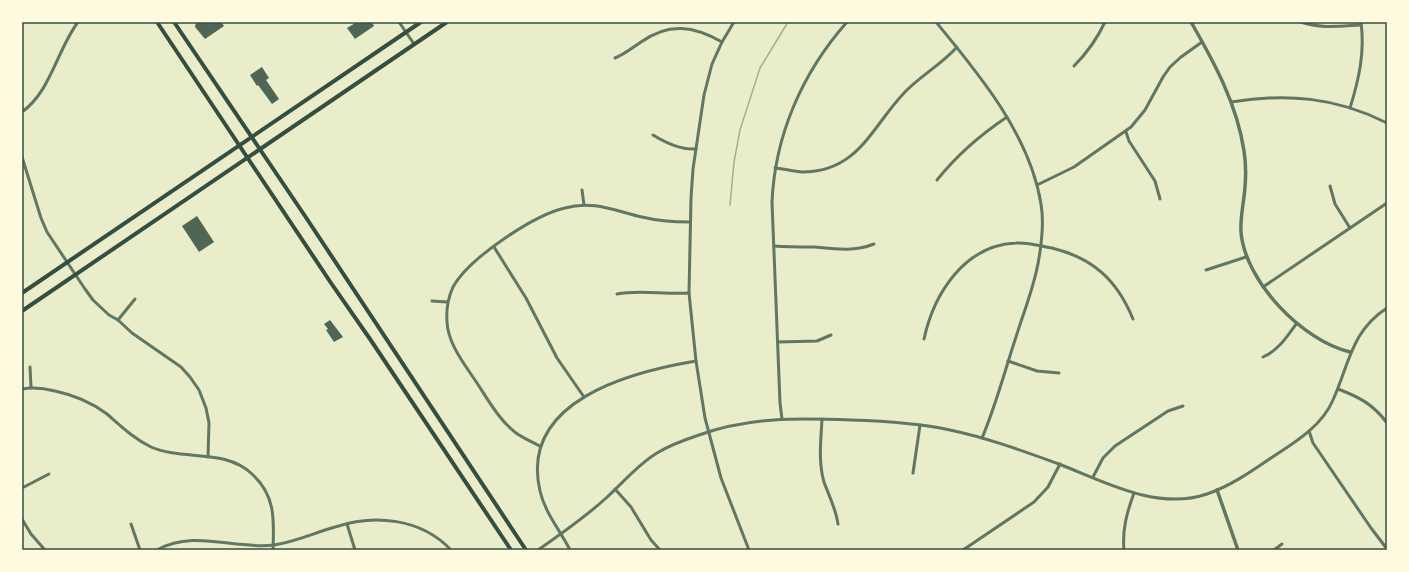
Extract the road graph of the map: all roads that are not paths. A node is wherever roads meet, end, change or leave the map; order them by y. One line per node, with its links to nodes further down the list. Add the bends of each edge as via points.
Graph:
1 (78, 22): 23 (street, via 63,46 42,90 32,104)
2 (157, 22): 29 (main road)
3 (174, 22): 28 (main road)
4 (399, 22): 14 (street)
5 (421, 22): 14 (main road)
6 (447, 22): 17 (main road)
7 (734, 22): 15 (street)
8 (847, 22): 34 (street, via 828,46 801,91 782,136)
9 (936, 22): 18 (street)
10 (1105, 22): 20 (street, via 1093,44)
11 (1191, 22): 16 (street)
12 (1301, 22): 13 (street, via 1324,26)
13 (1361, 23): 22 (street, via 1362,59)
14 (406, 32): 17 (street); 28 (main road)
15 (722, 42): 19 (street, via 696,30 674,28 652,35); 31 (street, via 707,82)
16 (1202, 42): 21 (street); 26 (street, via 1170,67 1139,119)
17 (414, 44): 30 (main road)
18 (957, 47): 24 (street); 34 (street, via 894,104 862,147 845,161 813,171)
19 (615, 58)
20 (1074, 66)
21 (1231, 102): 22 (street, via 1296,97); 48 (street, via 1244,150 1246,188 1241,233)
22 (1350, 108): 25 (street)
23 (22, 112)
24 (1006, 117): 35 (street, via 973,142); 36 (street, via 1028,157)
25 (1387, 123)
26 (1126, 132): 36 (street, via 1074,167); 39 (street, via 1129,141 1156,181)
27 (653, 135): 31 (street, via 678,147)
28 (252, 137): 29 (main road); 30 (main road)
29 (239, 146): 33 (main road); 49 (main road)
30 (260, 149): 33 (main road); 110 (main road)
31 (696, 149): 42 (street)
32 (22, 157): 49 (street, via 41,218 52,242)
33 (248, 158): 51 (main road); 109 (main road)
34 (775, 168): 45 (street, via 772,202)
35 (937, 180)
36 (1037, 185): 46 (street, via 1041,204)
37 (1330, 186): 43 (street, via 1335,204)
38 (582, 190): 41 (street)
39 (1160, 199)
40 (1387, 203): 43 (street)
41 (584, 205): 42 (street, via 604,206 660,220); 47 (street, via 568,207 546,215)
42 (690, 222): 54 (street)
43 (1350, 228): 52 (street)
44 (874, 244): 45 (street, via 847,250)
45 (774, 246): 66 (street)
46 (1041, 246): 61 (street, via 1079,257 1102,272 1120,293); 65 (street, via 1027,243 1006,244 983,251 966,262 942,292 930,317); 70 (street, via 1037,268)
47 (494, 247): 58 (street, via 459,278); 76 (street, via 526,298 557,358)
48 (1246, 257): 50 (street); 52 (street)
49 (67, 263): 51 (street); 53 (main road)
50 (1206, 270)
51 (75, 275): 60 (main road); 62 (street, via 93,300)
52 (1263, 287): 63 (street, via 1278,306)
53 (22, 293)
54 (689, 293): 55 (street); 69 (street)
55 (617, 294)
56 (135, 299): 62 (street)
57 (432, 301): 58 (street)
58 (447, 302): 85 (street, via 446,322 451,341 480,388 511,429)
59 (1387, 308): 67 (street, via 1369,322)
60 (22, 311)
61 (1133, 319)
62 (118, 320): 86 (street, via 132,333 171,358 199,390 208,415)
63 (1298, 323): 67 (street, via 1330,344); 68 (street, via 1280,345)
64 (831, 335): 66 (street, via 817,341)
65 (924, 339)
66 (778, 342): 78 (street)
67 (1350, 352): 74 (street)
68 (1263, 357)
69 (696, 361): 76 (street, via 629,376); 83 (street)
70 (1008, 361): 72 (street, via 1037,371); 84 (street)
71 (30, 366): 73 (street)
72 (1059, 373)
73 (31, 388): 75 (street); 86 (street, via 38,387 81,398 152,447 176,454)
74 (1338, 389): 80 (street, via 1366,401); 82 (street, via 1323,417)
75 (22, 390)
76 (584, 397): 85 (street, via 558,418)
77 (1183, 406): 90 (street, via 1168,411 1110,450)
78 (782, 419): 79 (street); 83 (street, via 746,423)
79 (822, 419): 81 (street); 98 (street, via 821,466)
80 (1387, 423)
81 (920, 425): 84 (street, via 949,429); 88 (street)
82 (1309, 431): 93 (street, via 1240,479); 102 (street, via 1313,443)
83 (708, 432): 92 (street, via 659,452 634,470); 114 (street, via 721,478)
84 (982, 438): 87 (street)
85 (540, 446): 99 (street, via 537,465 540,491 544,506)
86 (208, 457): 101 (street, via 237,464 260,483 267,493 274,514)
87 (1060, 464): 90 (street); 115 (street, via 1048,487 1037,499)
88 (913, 473)
89 (49, 474): 91 (street)
90 (1094, 477): 94 (street)
91 (22, 488)
92 (615, 489): 99 (street, via 586,516); 113 (street, via 631,507)
93 (1217, 490): 94 (street, via 1184,498 1152,497); 117 (street)
94 (1134, 493): 116 (street, via 1124,526)
95 (22, 519): 103 (street)
96 (131, 524): 104 (street)
97 (347, 524): 101 (street); 107 (street); 108 (street, via 383,520 411,525 435,536)
98 (838, 524)
99 (561, 534): 111 (street); 112 (street)
100 (1282, 544): 118 (street)
101 (274, 545): 105 (street, via 201,540 175,543); 106 (street)
102 (1387, 549)
103 (45, 550)
104 (140, 550)
105 (157, 550)
106 (273, 550)
107 (355, 550)
108 (451, 550)
109 (511, 550)
110 (526, 550)
111 (538, 550)
112 (570, 550)
113 (660, 550)
114 (749, 550)
115 (963, 550)
116 (1124, 550)
117 (1238, 550)
118 (1274, 550)

